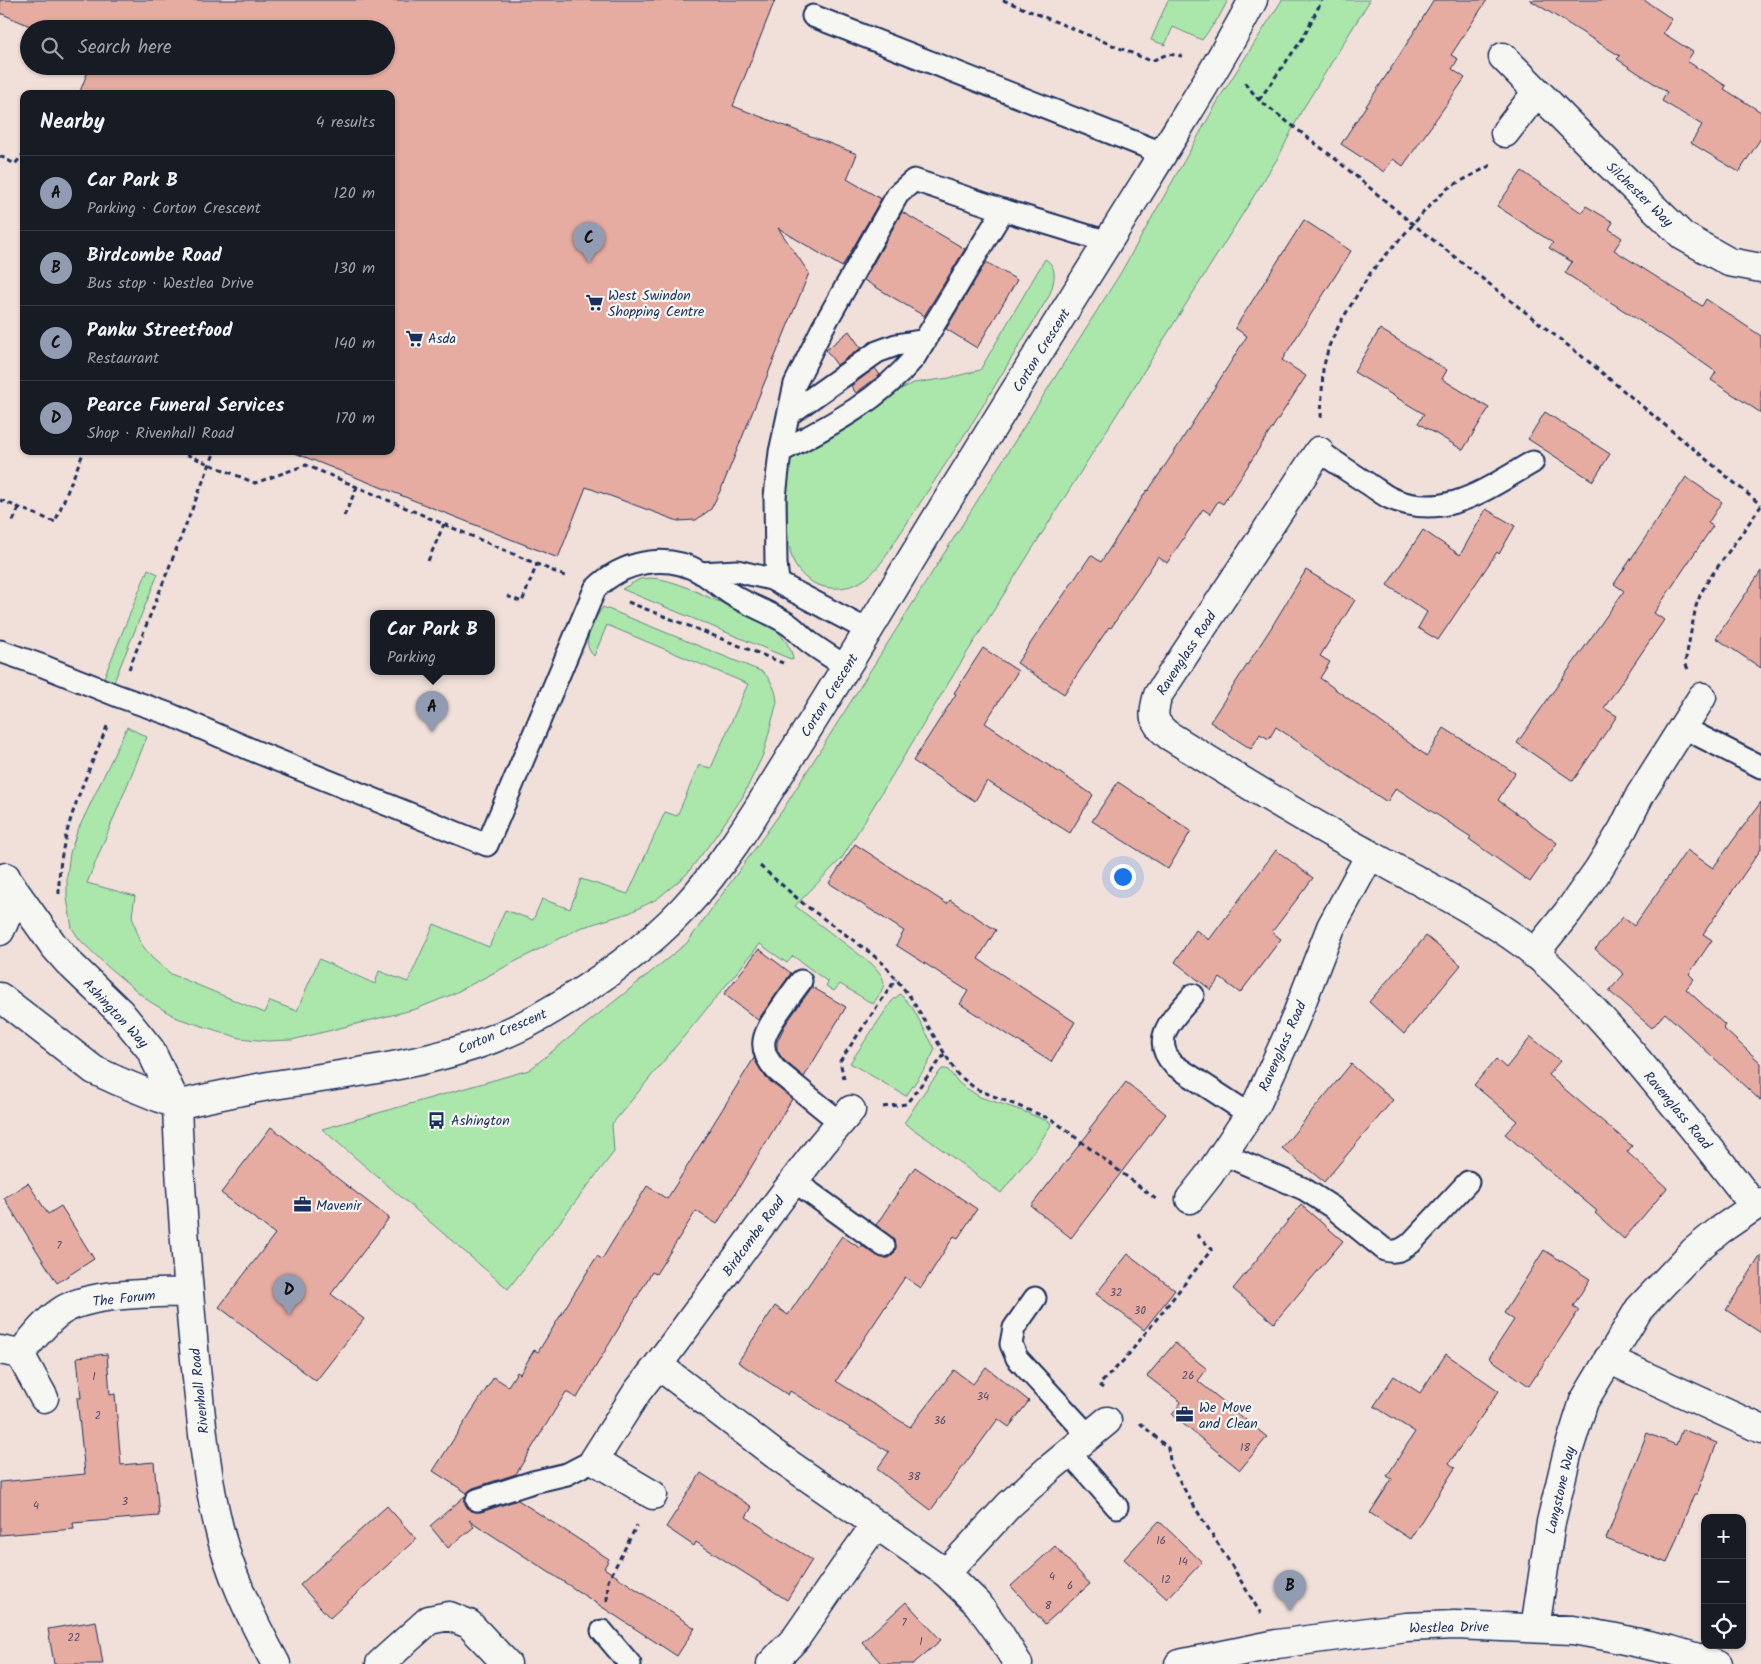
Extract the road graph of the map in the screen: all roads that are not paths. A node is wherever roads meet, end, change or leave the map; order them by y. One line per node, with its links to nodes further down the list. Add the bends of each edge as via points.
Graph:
1 (1253, 0): 6 (street, Corton Crescent)
2 (813, 16): 6 (lane)
3 (1502, 57): 4 (street, Silchester Way)
4 (1536, 93): 5 (street); 9 (street, Silchester Way, via 1683,236 1729,262)
5 (1505, 133)
6 (1162, 153): 8 (street, Corton Crescent)
7 (1003, 210): 8 (lane); 10 (lane); 11 (lane, via 914,180 898,194 822,328 795,384)
8 (1108, 242): 17 (street, Corton Crescent)
9 (1761, 268)
10 (926, 340): 11 (lane, via 877,352); 12 (lane, via 908,366 862,406)
11 (788, 414): 12 (lane)
12 (780, 452): 16 (lane, via 775,497)
13 (1319, 452): 14 (lane, via 1389,497 1411,505 1430,507 1454,503 1482,491); 23 (street, Ravenglass Road, via 1158,696 1153,717 1158,727 1168,735)
14 (1533, 462)
15 (701, 573): 16 (lane, via 737,571); 18 (lane, via 674,562 645,562 613,574 595,589 487,845 169,714); 19 (lane, via 733,596 787,623 830,658)
16 (778, 582): 17 (lane)
17 (869, 631): 19 (street, Corton Crescent)
18 (0, 651)
19 (842, 675): 30 (street, Corton Crescent, via 709,880 682,911 639,950 592,985 538,1018 448,1054)
20 (1702, 697): 21 (street)
21 (1682, 727): 22 (lane); 26 (street, via 1598,870)
22 (1761, 768)
23 (1370, 855): 26 (street, Ravenglass Road, via 1490,922); 31 (street, Ravenglass Road, via 1331,927 1294,1022)
24 (4, 873): 25 (street, via 10,899 7,919); 30 (street, Ashington Way, via 54,946 120,1012 150,1049)
25 (0, 931)
26 (1534, 954): 37 (street, Ravenglass Road, via 1623,1043)
27 (801, 981): 32 (lane, via 766,1030 764,1052 776,1070)
28 (1193, 995): 31 (lane, via 1163,1035 1162,1046 1167,1057 1174,1065)
29 (0, 997): 30 (street, via 94,1070)
30 (178, 1105): 39 (street, Rivenhall Road)
31 (1249, 1114): 33 (street, Ravenglass Road)
32 (846, 1116): 34 (street, Birdcombe Road)
33 (1223, 1154): 35 (lane, via 1304,1188 1385,1250 1394,1252 1411,1242); 36 (street, Ravenglass Road)
34 (794, 1181): 38 (lane); 43 (street, Birdcombe Road)
35 (1468, 1182)
36 (1190, 1199)
37 (1758, 1204): 42 (street, Langstone Way, via 1688,1257 1639,1310)
38 (884, 1246)
39 (189, 1292): 41 (street, The Forum, via 102,1298 78,1303 60,1312); 55 (street, Rivenhall Road, via 202,1424 218,1525 234,1574)
40 (1035, 1298): 46 (lane, via 1014,1328 1011,1344 1017,1358)
41 (10, 1352): 44 (street, The Forum)
42 (1608, 1359): 45 (street); 53 (street, Langstone Way, via 1584,1401 1567,1455 1551,1522)
43 (658, 1365): 47 (street, Birdcombe Road); 51 (street, via 773,1453)
44 (44, 1398)
45 (1761, 1429)
46 (1088, 1436): 50 (lane); 52 (street, via 1009,1505)
47 (594, 1460): 48 (street); 49 (lane, via 567,1474)
48 (653, 1495)
49 (477, 1500)
50 (1117, 1507)
51 (876, 1524): 52 (street); 59 (street, via 796,1638)
52 (946, 1573): 60 (street, via 978,1604)
53 (1535, 1628): 61 (street, Westlea Drive, via 1406,1627 1277,1644); 62 (street, Westlea Drive, via 1574,1630 1611,1637)
54 (602, 1631): 58 (lane)
55 (276, 1664)
56 (380, 1664): 57 (street, via 429,1620 449,1616 469,1624)
57 (507, 1664)
58 (630, 1664)
59 (771, 1664)
60 (1018, 1664)
61 (1179, 1664)
62 (1718, 1664)

